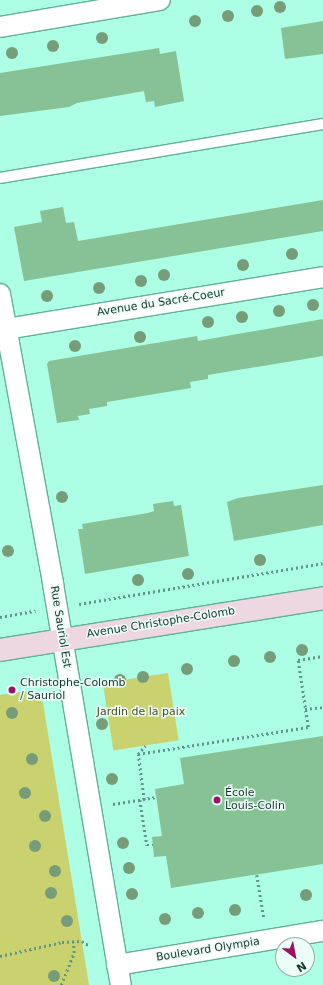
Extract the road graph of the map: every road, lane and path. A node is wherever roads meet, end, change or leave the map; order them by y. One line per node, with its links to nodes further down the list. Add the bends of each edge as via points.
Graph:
1 (160, 0): 2 (street)
2 (0, 27)
3 (323, 124): 4 (lane)
4 (0, 178)
5 (323, 276): 7 (street, Avenue du Sacré-Coeur)
6 (0, 294): 7 (street, Rue Sauriol Est)
7 (3, 330): 13 (street, Rue Sauriol Est)
8 (323, 563): 10 (path)
9 (323, 598): 13 (main road, Avenue Christophe-Colomb)
10 (90, 602)
11 (11, 615): 12 (path)
12 (0, 617)
13 (62, 639): 14 (main road, Avenue Christophe-Colomb); 31 (street, Rue Sauriol Est)
14 (0, 650)
15 (323, 656): 17 (path, via 298,660)
16 (323, 706): 17 (path)
17 (305, 709): 19 (path, via 308,727)
18 (145, 746): 19 (path)
19 (138, 754): 22 (path)
20 (156, 797): 22 (path)
21 (140, 800): 22 (path); 23 (path); 24 (path, via 147,845)
22 (144, 800)
23 (109, 804)
24 (153, 845)
25 (257, 875): 26 (path)
26 (264, 918)
27 (323, 931): 31 (street, Boulevard Olympia)
28 (73, 942): 29 (path); 30 (path); 32 (path, via 74,953)
29 (85, 942)
30 (0, 956)
31 (117, 965): 33 (street, Rue Sauriol Est)
32 (61, 985)
33 (121, 985)

